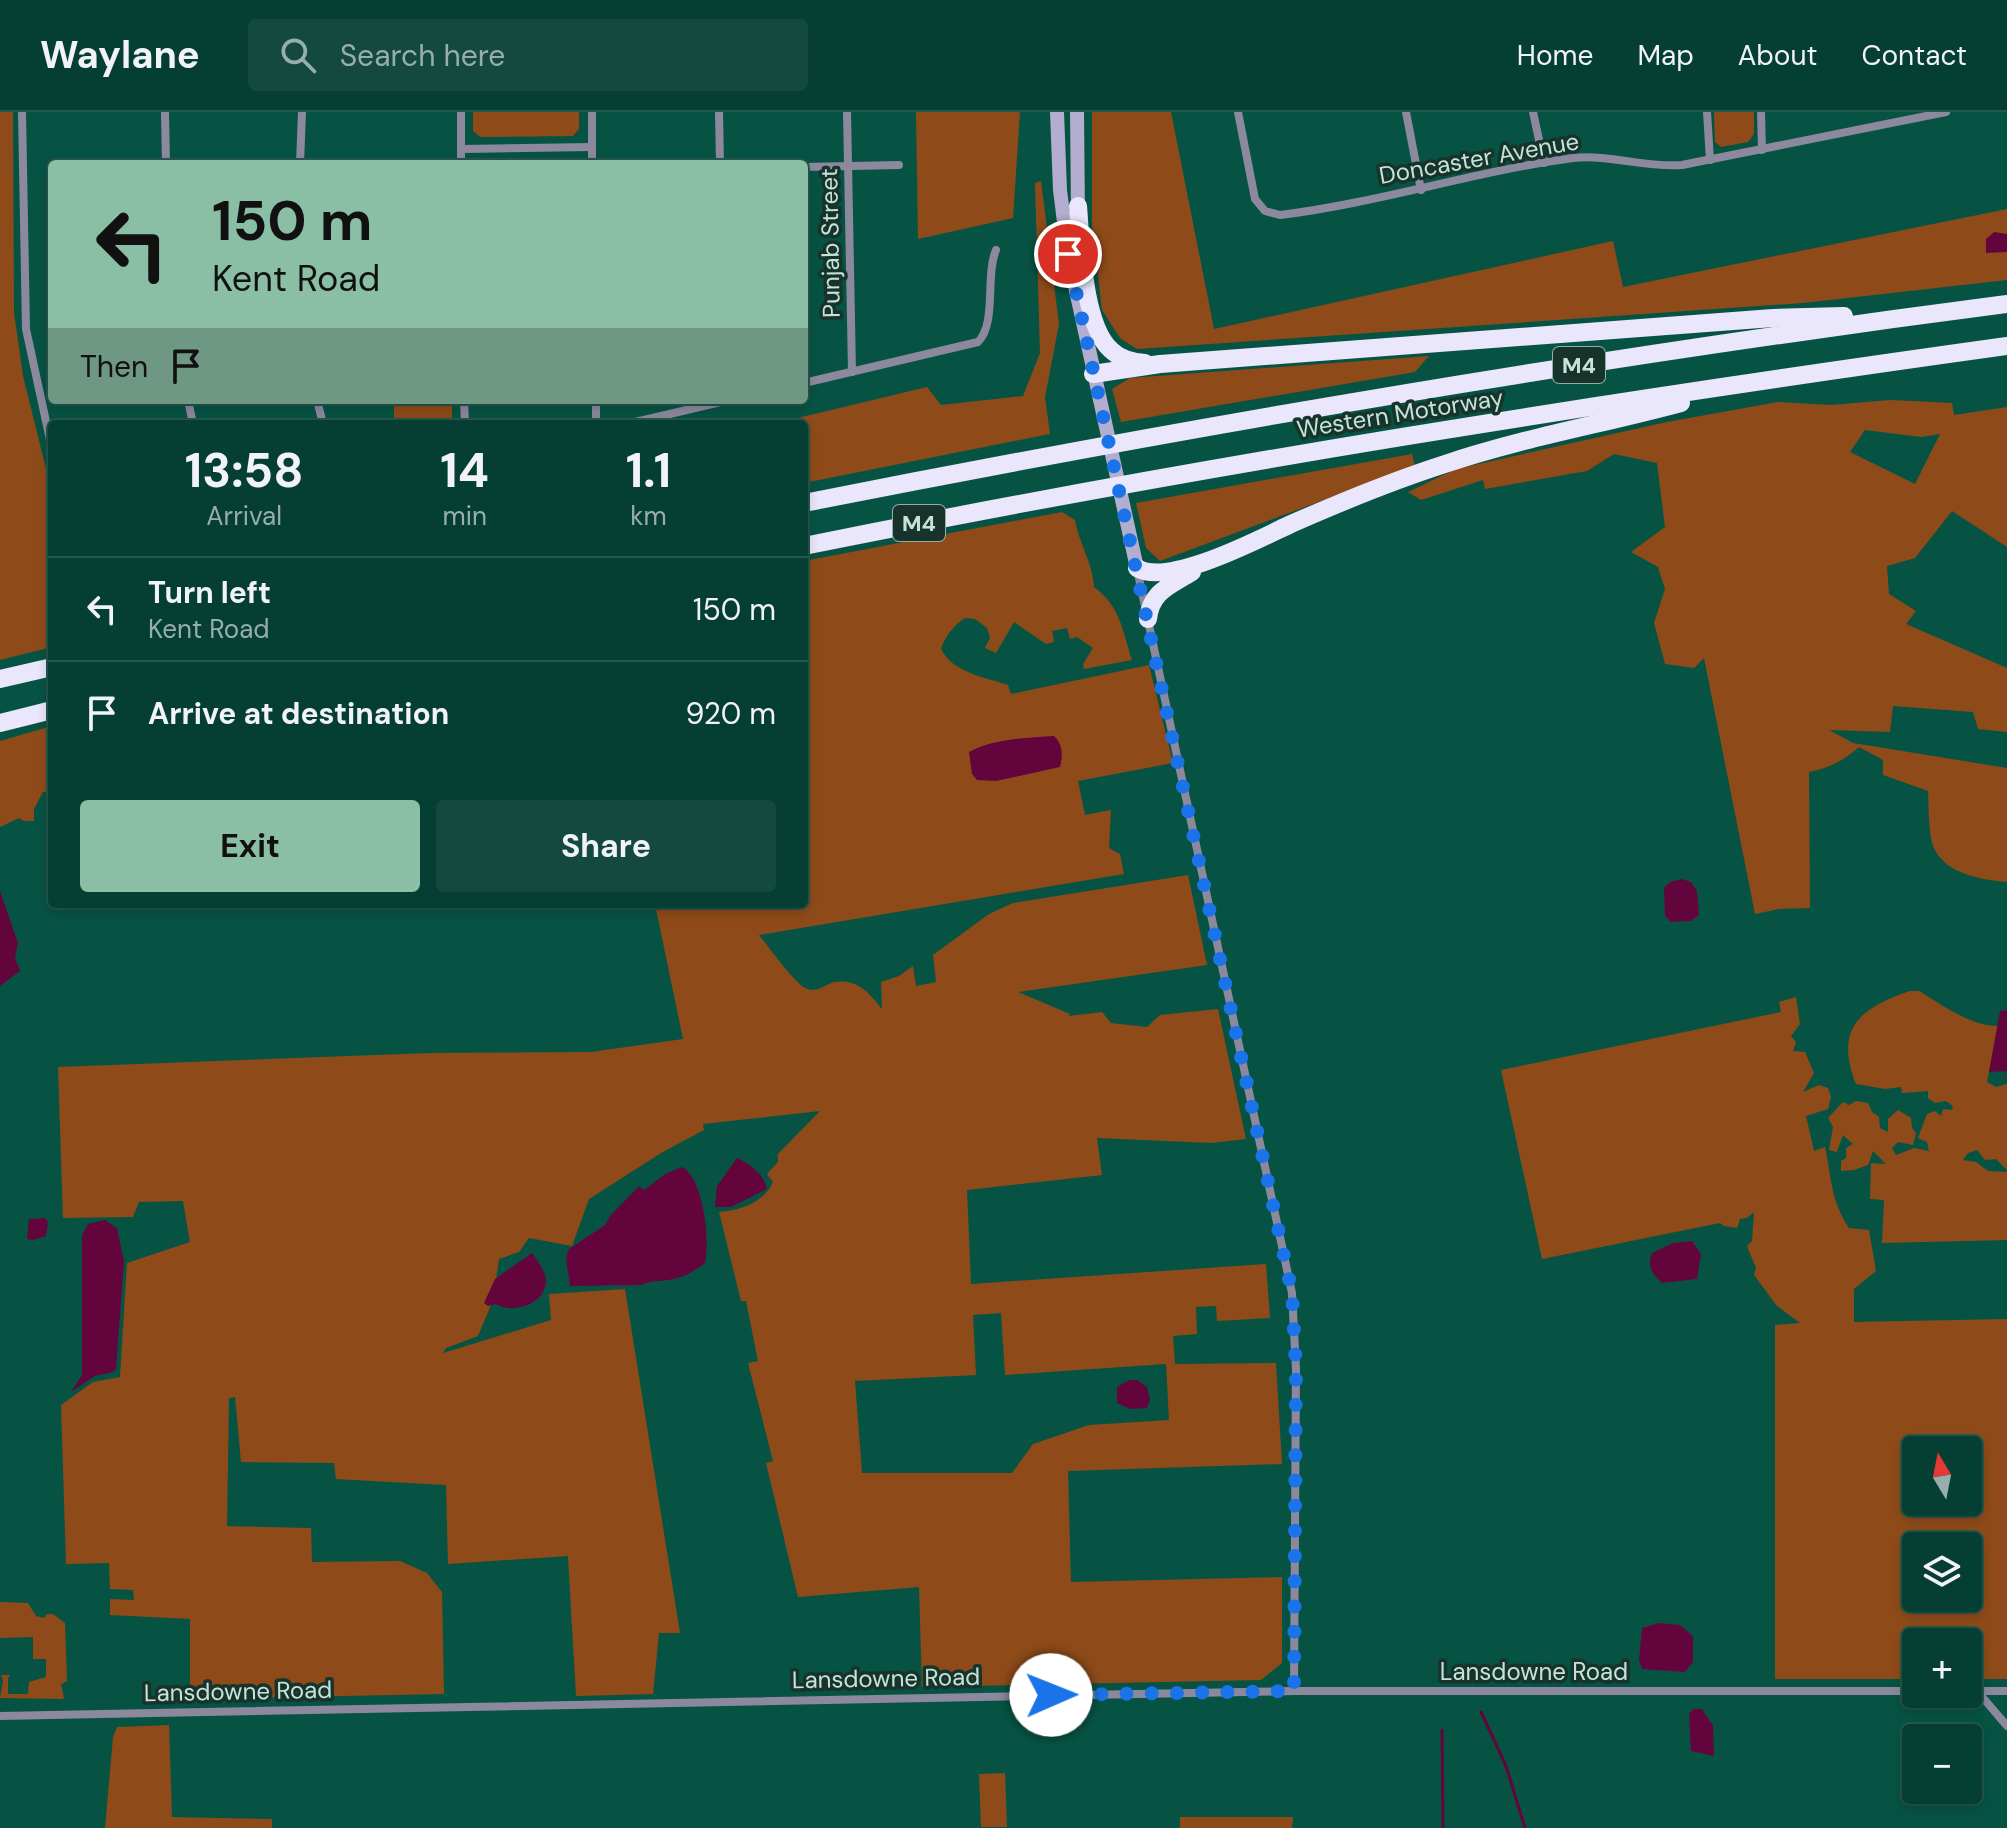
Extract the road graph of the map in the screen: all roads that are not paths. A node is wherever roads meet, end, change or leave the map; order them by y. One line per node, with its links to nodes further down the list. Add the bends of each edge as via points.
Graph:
1 (22, 112): 44 (street, via 26,329)
2 (165, 112): 20 (street)
3 (302, 112): 21 (street)
4 (461, 112): 18 (street)
5 (592, 112): 17 (street)
6 (719, 112): 24 (street)
7 (847, 112): 28 (street, Punjab Street)
8 (1057, 112): 33 (main road, via 1064,224)
9 (1077, 112): 31 (main road)
10 (1238, 112): 30 (street, Doncaster Avenue, via 1255,199 1270,214)
11 (1406, 112): 30 (street)
12 (1533, 112): 26 (street)
13 (1707, 112): 25 (street)
14 (1761, 112): 19 (street)
15 (1946, 112): 16 (street, Doncaster Avenue)
16 (1893, 117): 19 (street, Doncaster Avenue)
17 (592, 147): 18 (street); 23 (street)
18 (461, 149): 22 (street)
19 (1762, 150): 25 (street, Doncaster Avenue)
20 (166, 160)
21 (300, 160)
22 (461, 160)
23 (592, 160)
24 (720, 160)
25 (1710, 160): 26 (street, Doncaster Avenue, via 1670,166 1595,157)
26 (1544, 163): 30 (street, Doncaster Avenue)
27 (899, 165): 28 (street)
28 (848, 166): 29 (street); 38 (street, Punjab Street)
29 (808, 167)
30 (1421, 190)
31 (1078, 206): 33 (main road); 37 (highway, via 1089,305 1101,336 1122,358)
32 (996, 250): 38 (street, via 981,340)
33 (1078, 301): 39 (main road)
34 (2007, 304): 35 (highway, Western Motorway / M4)
35 (1920, 315): 37 (highway, via 1773,318); 45 (highway, Western Motorway / M4, via 1420,390)
36 (2007, 346): 40 (highway, Western Motorway / M4)
37 (1160, 364): 39 (highway)
38 (852, 372): 41 (street)
39 (1093, 374): 48 (main road)
40 (1765, 380): 46 (highway, Western Motorway / M4, via 1205,470); 47 (highway, via 1444,464 1343,501)
41 (808, 382)
42 (709, 404): 43 (street)
43 (643, 420)
44 (48, 431)
45 (808, 502)
46 (808, 545)
47 (1215, 558): 48 (highway, via 1157,574); 49 (highway, via 1156,596)
48 (1137, 568): 49 (street)
49 (1148, 619): 54 (street, via 1292,1293)
50 (48, 668): 51 (highway)
51 (0, 679)
52 (48, 711): 53 (highway)
53 (0, 723)
54 (1294, 1691): 55 (street, Lansdowne Road); 59 (street, Lansdowne Road)
55 (1902, 1691)
56 (1982, 1691): 57 (street)
57 (2007, 1691)
58 (1982, 1701): 60 (street)
59 (0, 1716)
60 (2007, 1726)

